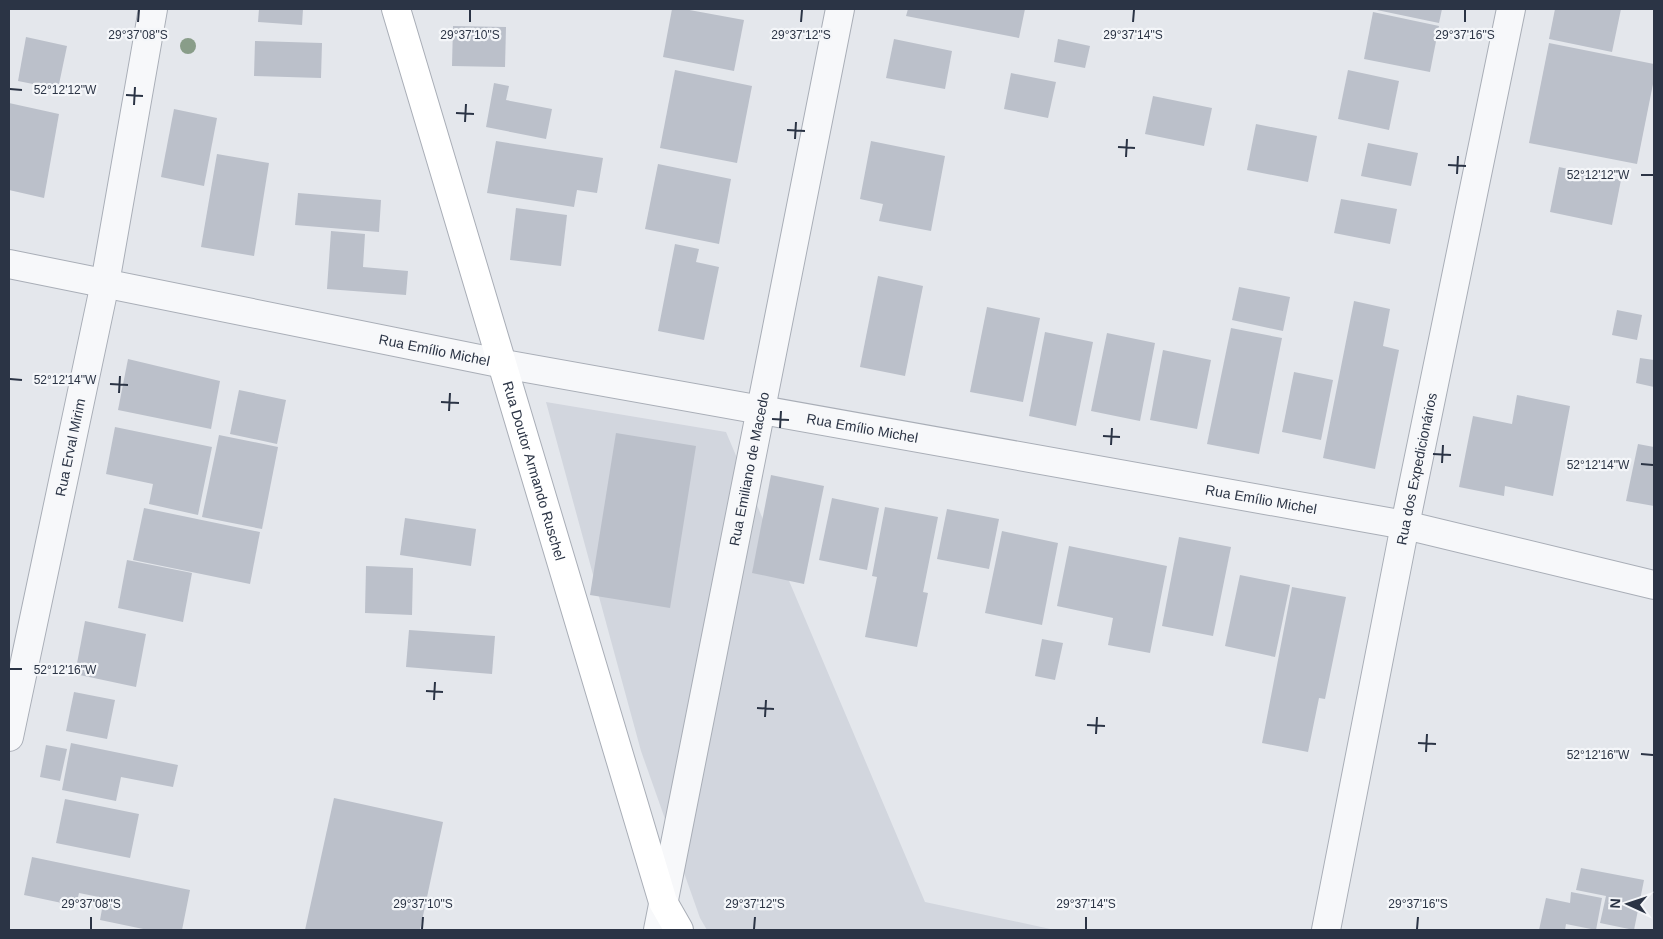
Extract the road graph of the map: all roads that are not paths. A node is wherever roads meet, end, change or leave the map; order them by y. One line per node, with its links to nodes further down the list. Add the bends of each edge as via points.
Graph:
1 (153, 9): 6 (street, Rua Erval Mirim)
2 (396, 9): 7 (main road, Rua Doutor Armando Ruschel)
3 (840, 9): 8 (street, Rua Emiliano de Macedo)
4 (1511, 9): 9 (street, Rua dos Expedicionários)
5 (9, 264): 6 (street, Rua Emílio Michel)
6 (105, 283): 7 (street, Rua Emílio Michel); 11 (street, Rua Erval Mirim)
7 (504, 364): 8 (street, Rua Emílio Michel); 12 (main road, Rua Doutor Armando Ruschel)
8 (763, 411): 9 (street, Rua Emílio Michel); 12 (street, Rua Emiliano de Macedo)
9 (1405, 525): 10 (street, Rua Emílio Michel); 15 (street, Rua dos Expedicionários)
10 (1654, 585)
11 (9, 737)
12 (663, 902): 13 (street, Rua Emiliano de Macedo); 14 (main road, Rua Doutor Armando Ruschel)
13 (658, 930)
14 (678, 930)
15 (1326, 930)

